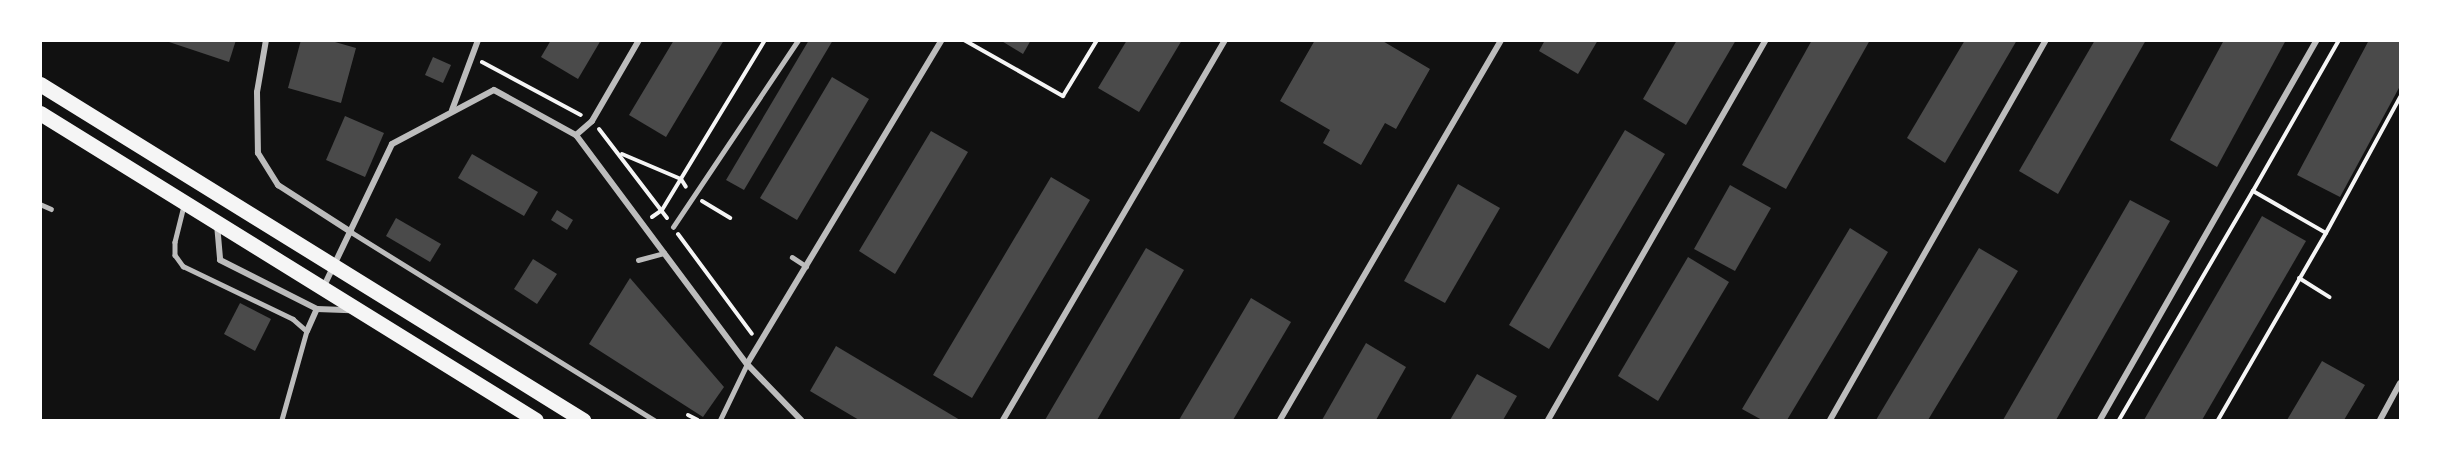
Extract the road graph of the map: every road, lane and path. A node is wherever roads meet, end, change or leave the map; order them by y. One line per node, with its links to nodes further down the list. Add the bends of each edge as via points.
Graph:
1 (266, 40): 31 (street, via 257,92 258,153 278,185)
2 (478, 40): 17 (street)
3 (639, 40): 19 (street, via 591,121)
4 (765, 40): 21 (path)
5 (798, 40): 23 (lane)
6 (942, 40): 36 (street)
7 (964, 40): 8 (path, via 1063,96)
8 (1097, 40)
9 (1225, 40): 54 (street)
10 (1501, 40): 55 (street)
11 (1766, 40): 56 (street)
12 (2046, 40): 57 (street)
13 (2317, 40): 58 (street)
14 (2339, 40): 22 (path)
15 (40, 84): 37 (main road)
16 (2400, 97): 32 (path)
17 (452, 110): 19 (street, via 494,90); 31 (street, via 392,144)
18 (40, 113): 25 (main road)
19 (576, 135): 28 (street)
20 (620, 153): 21 (path)
21 (681, 179): 28 (path, via 662,210)
22 (2253, 191): 32 (path); 59 (path)
23 (691, 195): 27 (path); 30 (lane)
24 (40, 204): 26 (lane)
25 (184, 204): 29 (main road); 43 (lane, via 175,242 175,255 183,266 293,319)
26 (51, 209)
27 (730, 218)
28 (644, 223): 33 (street)
29 (217, 224): 39 (main road); 41 (street, via 220,260)
30 (673, 227)
31 (351, 232): 37 (street); 50 (lane)
32 (2326, 233): 38 (path)
33 (667, 252): 35 (lane); 44 (street)
34 (792, 257): 36 (lane)
35 (638, 260)
36 (806, 266): 44 (street)
37 (334, 267): 39 (street); 49 (main road)
38 (2300, 278): 40 (path); 60 (path)
39 (324, 286): 42 (main road)
40 (2330, 297)
41 (317, 309): 42 (street); 43 (street)
42 (358, 310): 48 (main road)
43 (307, 331): 47 (lane)
44 (747, 364): 52 (lane); 53 (street)
45 (2400, 383): 61 (street)
46 (688, 415): 51 (path)
47 (282, 420)
48 (536, 420)
49 (583, 420)
50 (654, 420)
51 (698, 420)
52 (720, 420)
53 (801, 420)
54 (1002, 420)
55 (1280, 420)
56 (1548, 420)
57 (1830, 420)
58 (2100, 420)
59 (2120, 420)
60 (2218, 420)
61 (2380, 420)

